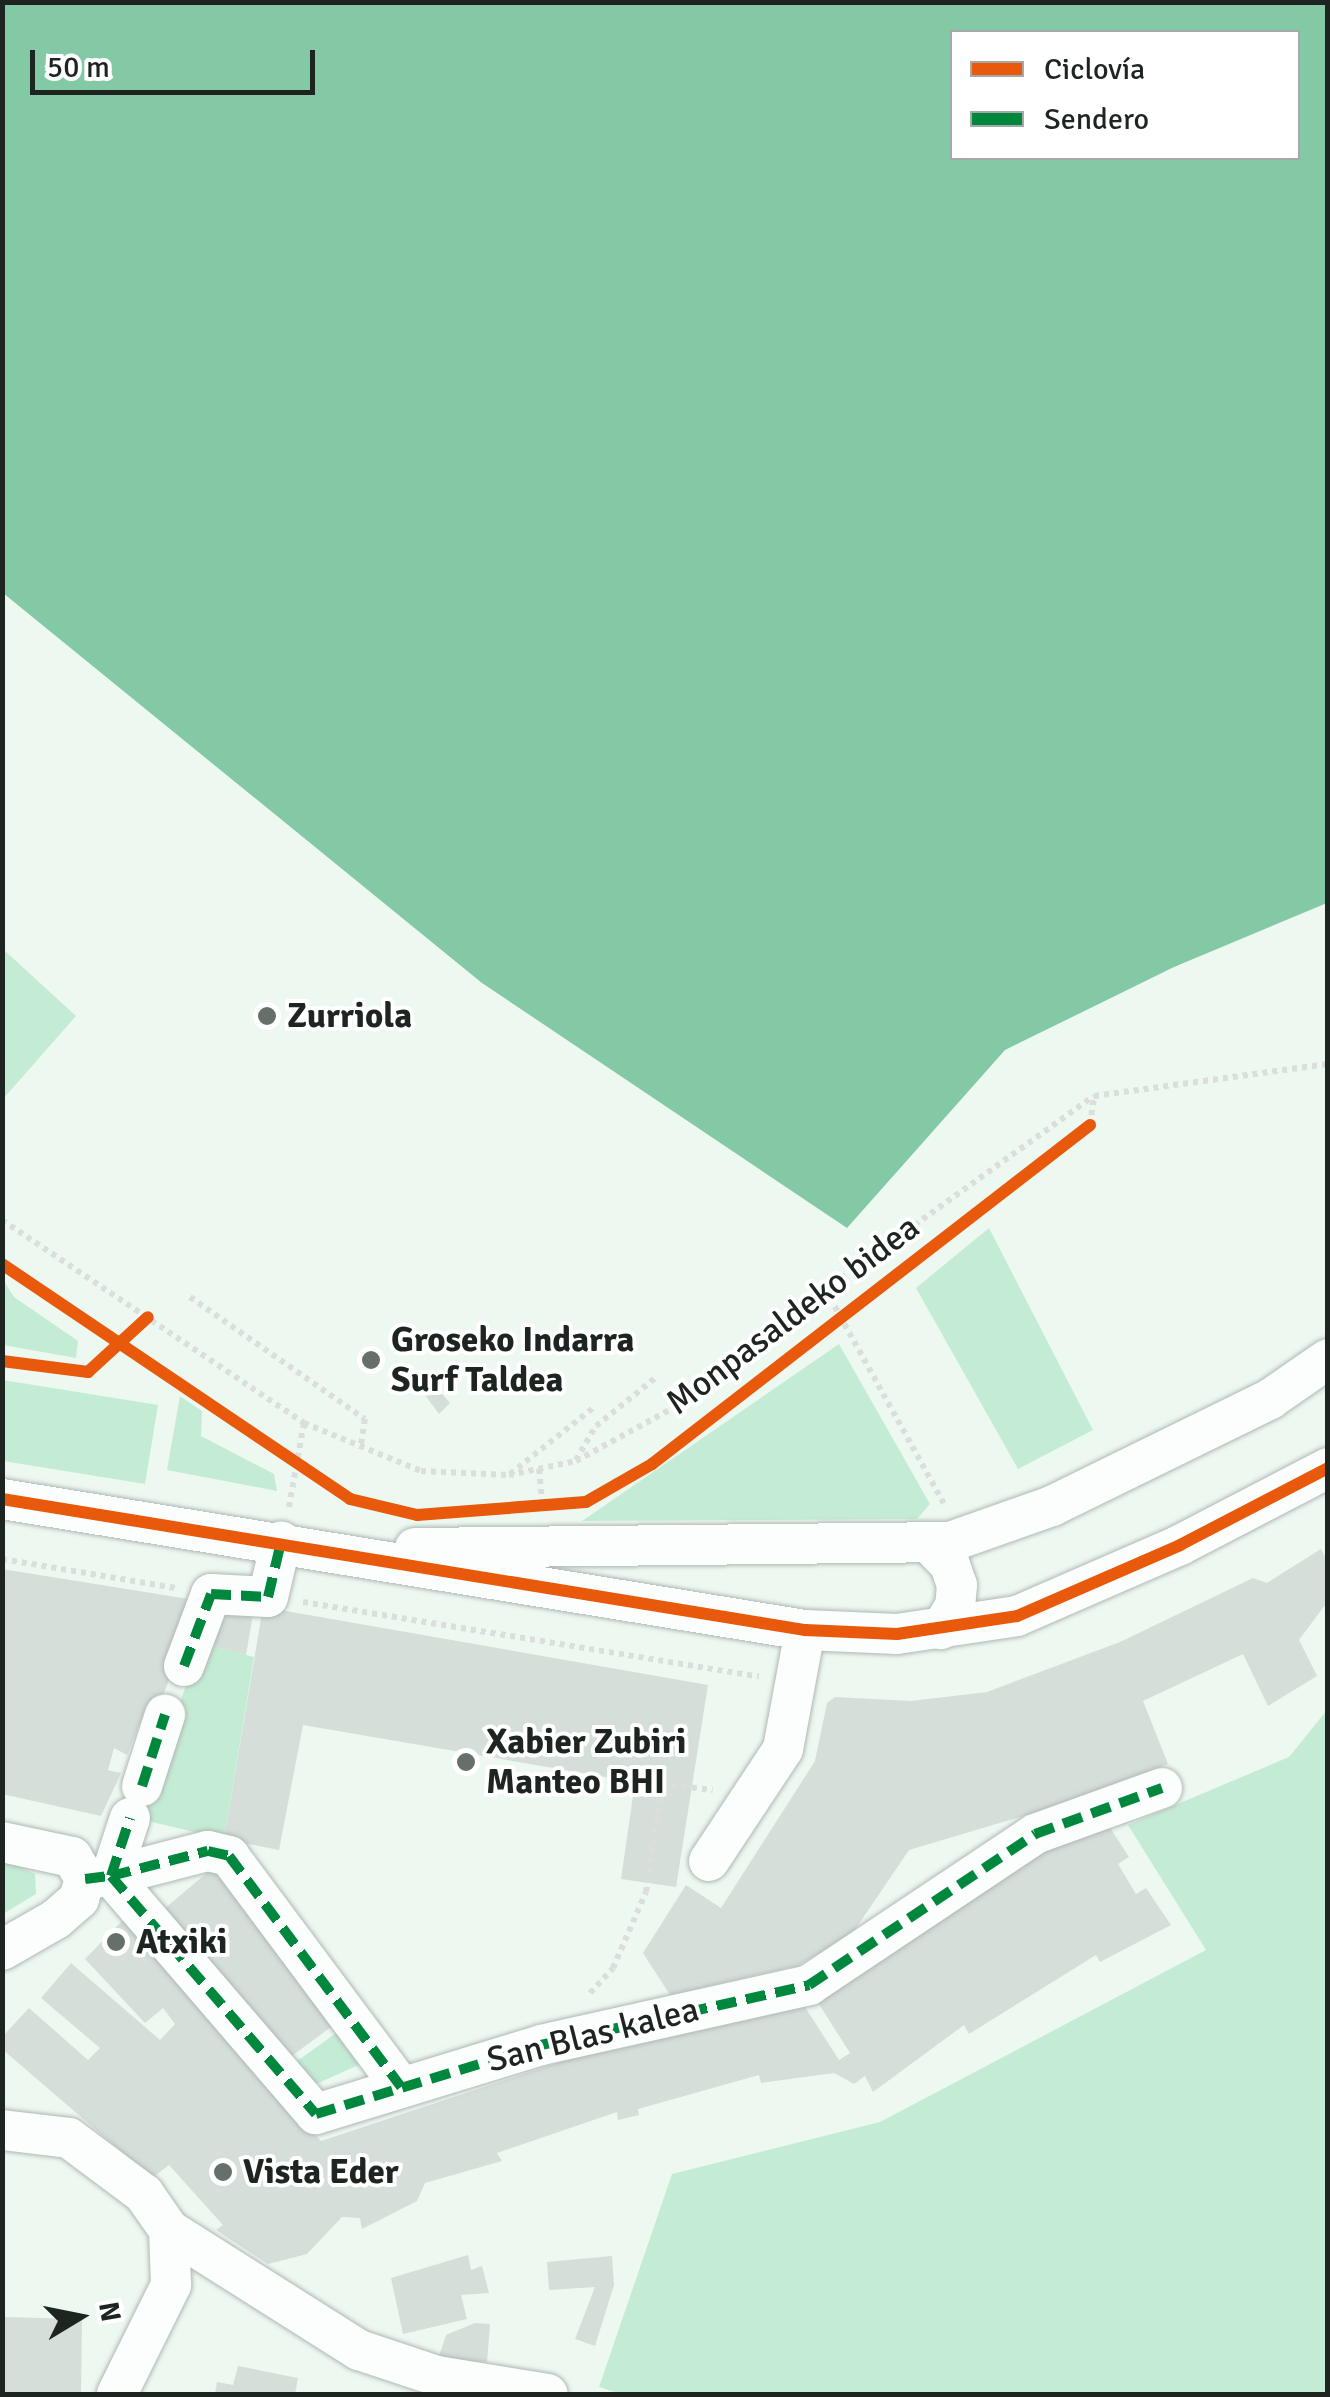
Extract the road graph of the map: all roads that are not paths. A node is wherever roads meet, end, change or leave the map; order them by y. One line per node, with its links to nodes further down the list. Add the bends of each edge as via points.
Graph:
1 (1328, 1359): 4 (street, via 1270,1399 1052,1506)
2 (1328, 1468): 7 (street, via 1180,1545 1017,1616)
3 (2, 1499): 5 (street)
4 (946, 1541): 6 (street); 7 (street, via 957,1586 955,1606)
5 (282, 1542): 6 (street); 9 (street, via 268,1597 211,1594)
6 (465, 1560): 8 (street)
7 (941, 1629): 8 (street)
8 (804, 1630): 13 (street, via 783,1750)
9 (184, 1666)
10 (166, 1715): 14 (street, via 136,1802)
11 (1162, 1788): 16 (street, San Blas kalea, via 1036,1834 809,1984 541,2044)
12 (2, 1842): 14 (street, via 72,1857)
13 (708, 1861)
14 (98, 1878): 15 (street, via 56,1918); 16 (street, San Blas kalea, via 316,2114); 16 (street, via 208,1851 229,1856)
15 (2, 1950)
16 (401, 2086)
17 (2, 2130): 18 (street, via 69,2138 144,2194)
18 (169, 2230): 19 (street, via 170,2285); 20 (street, via 359,2350 438,2376)
19 (117, 2394)
20 (548, 2394)

